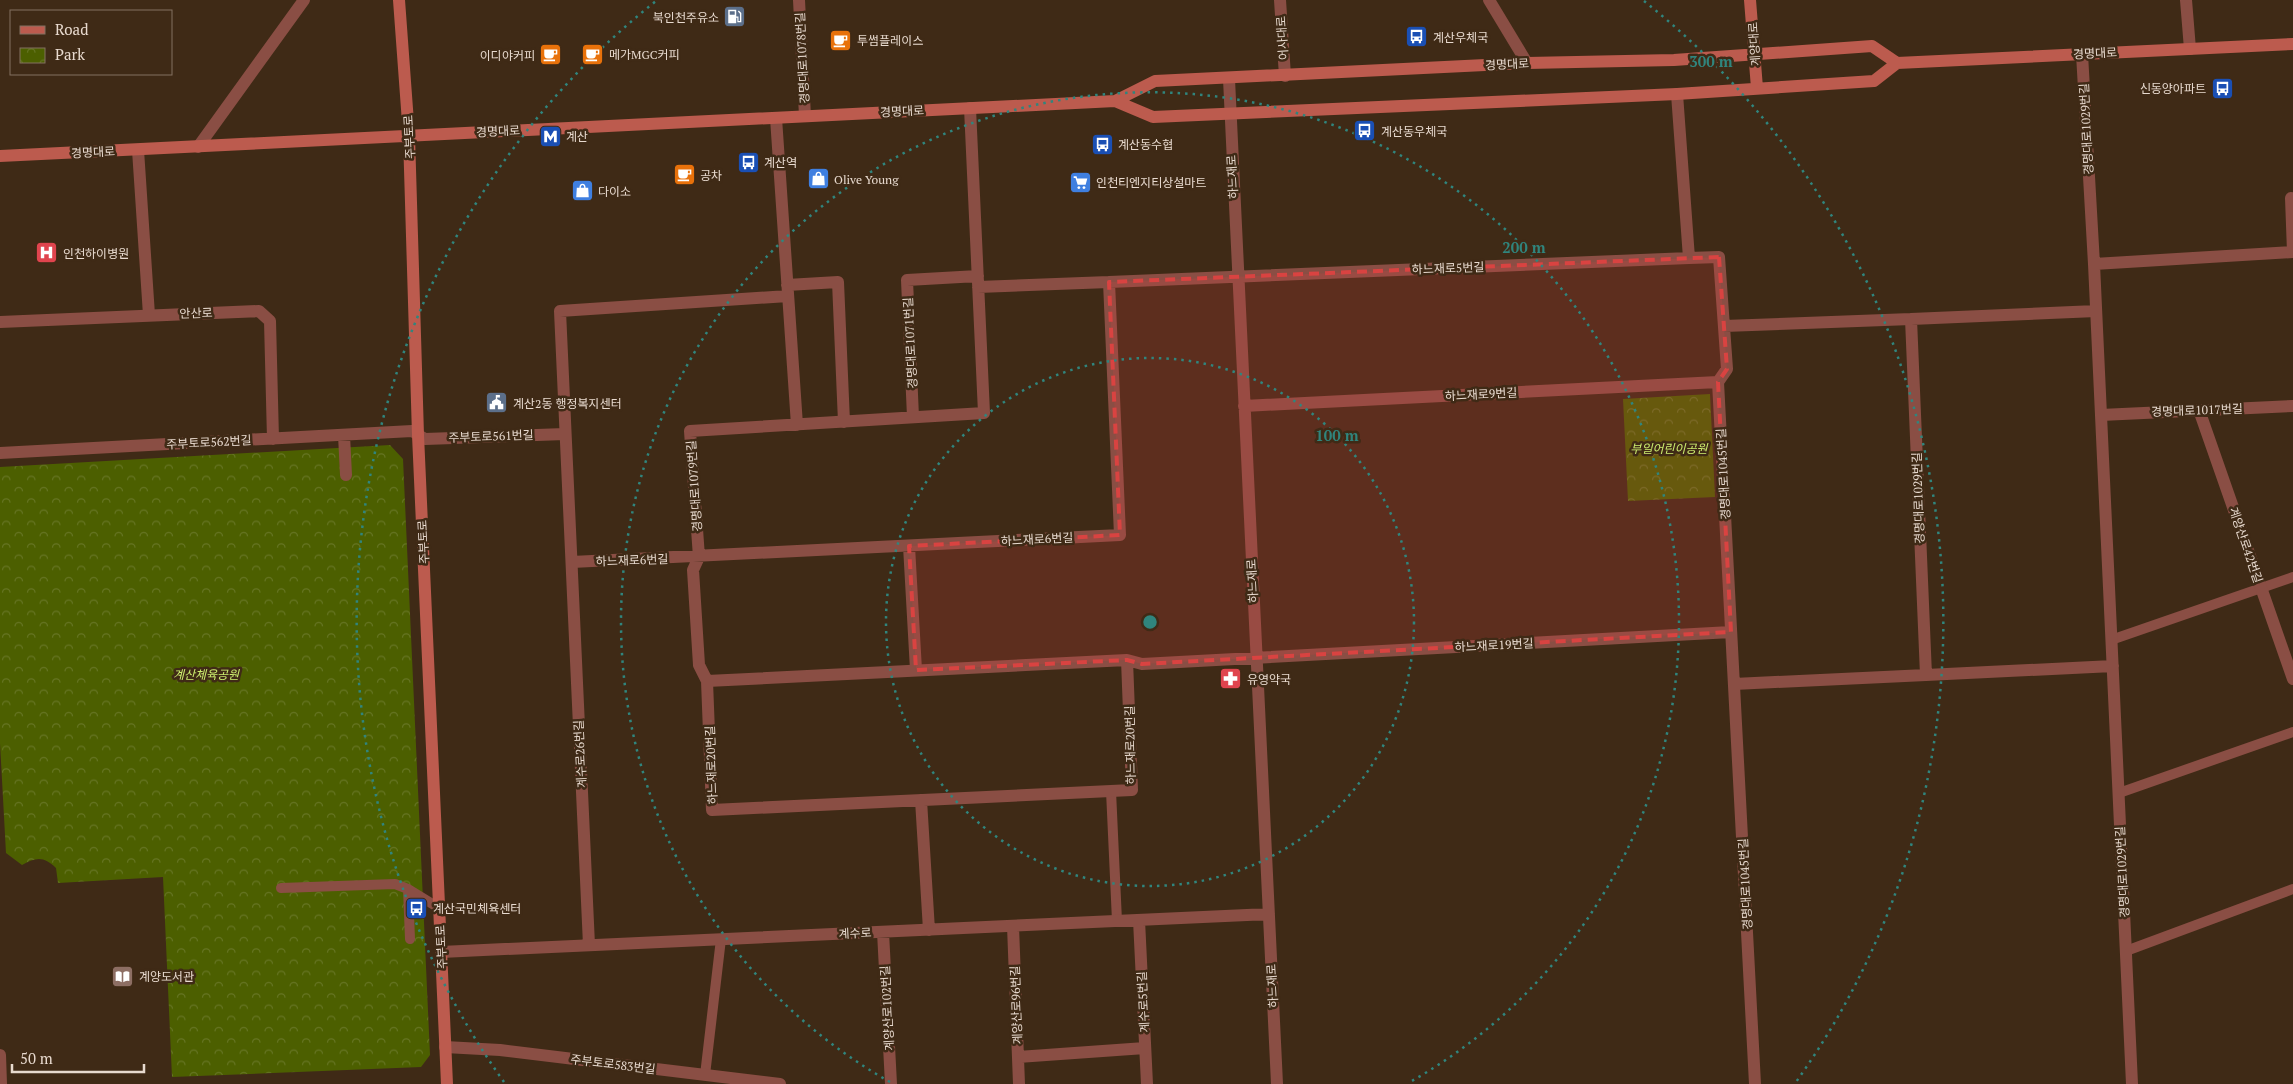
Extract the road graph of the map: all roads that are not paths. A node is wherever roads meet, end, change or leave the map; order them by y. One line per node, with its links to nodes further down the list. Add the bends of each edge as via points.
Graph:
1 (304, 0): 24 (street)
2 (399, 0): 23 (street, 주부토로)
3 (799, 0): 21 (street, 경명대로1078번길)
4 (1280, 0): 14 (street, 어사대로)
5 (1489, 0): 12 (street)
6 (1750, 0): 10 (street, 계양대로)
7 (2186, 0): 9 (street)
8 (2293, 44): 9 (street, 경명대로)
9 (2190, 49): 11 (street, 경명대로)
10 (1755, 54): 12 (street, 경명대로, via 1674,60); 13 (street, 경명대로, via 1872,46); 16 (street, 계양대로)
11 (2082, 54): 13 (street, 경명대로); 30 (street, 경명대로1029번길)
12 (1527, 63): 14 (street, 경명대로)
13 (1897, 63): 16 (street, 경명대로, via 1874,81)
14 (1285, 76): 15 (street, 경명대로)
15 (1229, 79): 18 (street, 경명대로, via 1156,81); 20 (street, 하느재로)
16 (1757, 88): 17 (street, 경명대로)
17 (1677, 94): 20 (street, 경명대로); 29 (street)
18 (1115, 101): 19 (street, 경명대로); 20 (street, 경명대로, via 1153,117)
19 (970, 108): 21 (street, 경명대로); 32 (street)
20 (1230, 114): 31 (street, 하느재로)
21 (805, 116): 22 (street, 경명대로)
22 (776, 118): 23 (street, 경명대로); 34 (street)
23 (409, 136): 24 (street, 경명대로); 50 (street, 주부토로)
24 (198, 147): 25 (street, 경명대로)
25 (138, 150): 26 (street, 경명대로); 36 (street)
26 (0, 156)
27 (2291, 198): 28 (street)
28 (2293, 252): 30 (street)
29 (1689, 258): 31 (street, 하느재로5번길); 39 (street, 경명대로1045번길, via 1719,257)
30 (2094, 264): 35 (street, 경명대로1029번길)
31 (1237, 277): 33 (street); 41 (street, 하느재로)
32 (978, 282): 33 (street); 45 (street, via 984,413); 45 (street, 경명대로1071번길, via 907,280)
33 (1109, 282): 54 (street, 하느재로6번길, via 1120,535)
34 (788, 290): 46 (street, via 838,282); 47 (street); 48 (street, via 560,311)
35 (2096, 311): 37 (street); 44 (street, 경명대로1029번길)
36 (149, 315): 38 (street, 안산로); 51 (street, 안산로, via 259,310 270,321)
37 (1911, 319): 39 (street); 65 (street, 경명대로1029번길)
38 (0, 322)
39 (1724, 326): 40 (street, 경명대로1045번길, via 1727,369)
40 (1718, 382): 41 (street, 하느재로9번길); 59 (street, 경명대로1045번길)
41 (1244, 406): 61 (street, 하느재로)
42 (2293, 406): 43 (street, 경명대로1017번길)
43 (2199, 410): 44 (street, 경명대로1017번길); 58 (street, 계양산로42번길)
44 (2101, 414): 60 (street, 경명대로1029번길)
45 (913, 417): 46 (street, 경명대로1079번길)
46 (844, 422): 47 (street, 경명대로1079번길)
47 (797, 425): 55 (street, 경명대로1079번길, via 690,431)
48 (565, 434): 50 (street, 주부토로561번길, via 425,439); 56 (street)
49 (344, 435): 50 (street, 주부토로562번길, via 412,431); 51 (street, 주부토로562번길); 53 (street)
50 (418, 435): 76 (street, 주부토로)
51 (273, 439): 52 (street, 주부토로562번길)
52 (0, 454)
53 (346, 475)
54 (909, 546): 55 (street, 하느재로6번길); 64 (street)
55 (699, 558): 56 (street, 하느재로6번길); 67 (street, via 693,570 699,665)
56 (572, 562): 85 (street, 계수로26번길)
57 (2293, 577): 58 (lane)
58 (2261, 588): 60 (lane); 66 (street, 계양산로42번길)
59 (1731, 632): 61 (street, 하느재로19번길); 68 (street, 경명대로1045번길)
60 (2112, 640): 63 (street, 경명대로1029번길)
61 (1256, 657): 62 (street, via 1142,664); 77 (street, 하느재로)
62 (1127, 660): 64 (street); 70 (street, 하느재로20번길, via 1132,790)
63 (2113, 666): 65 (street); 71 (street, 경명대로1029번길)
64 (916, 670): 67 (street)
65 (1926, 675): 68 (street)
66 (2293, 679)
67 (707, 680): 72 (street, 하느재로20번길, via 712,810)
68 (1734, 684): 100 (street, 경명대로1045번길)
69 (2293, 732): 71 (lane)
70 (1111, 791): 72 (street, 하느재로20번길); 79 (lane)
71 (2119, 793): 87 (street, 경명대로1029번길)
72 (920, 800): 81 (street)
73 (281, 888): 74 (lane, via 380,883)
74 (408, 889): 76 (lane); 83 (lane)
75 (2293, 889): 87 (lane)
76 (439, 908): 86 (street, 주부토로)
77 (1269, 914): 78 (street, 계수로); 99 (street, 하느재로)
78 (1139, 920): 79 (street, 계수로); 89 (street, 계수로5번길)
79 (1117, 921): 80 (street, 계수로)
80 (1013, 926): 81 (street, 계수로); 91 (street, 계양산로96번길)
81 (928, 930): 82 (street, 계수로)
82 (883, 932): 84 (street, 계수로); 96 (street, 계양산로102번길)
83 (410, 939)
84 (721, 939): 85 (street, 계수로); 92 (lane)
85 (589, 945): 86 (street, 계수로)
86 (441, 952): 88 (street, 주부토로)
87 (2126, 952): 101 (street, 경명대로1029번길)
88 (445, 1047): 92 (street, 주부토로583번길, via 500,1050); 94 (street, 주부토로)
89 (1145, 1048): 91 (street); 98 (street, 계수로5번길)
90 (0, 1055): 93 (street)
91 (1018, 1057): 97 (street, 계양산로96번길)
92 (712, 1078): 95 (street, 주부토로583번길)
93 (2, 1084)
94 (447, 1084)
95 (780, 1084)
96 (891, 1084)
97 (1019, 1084)
98 (1147, 1084)
99 (1277, 1084)
100 (1755, 1084)
101 (2132, 1084)

